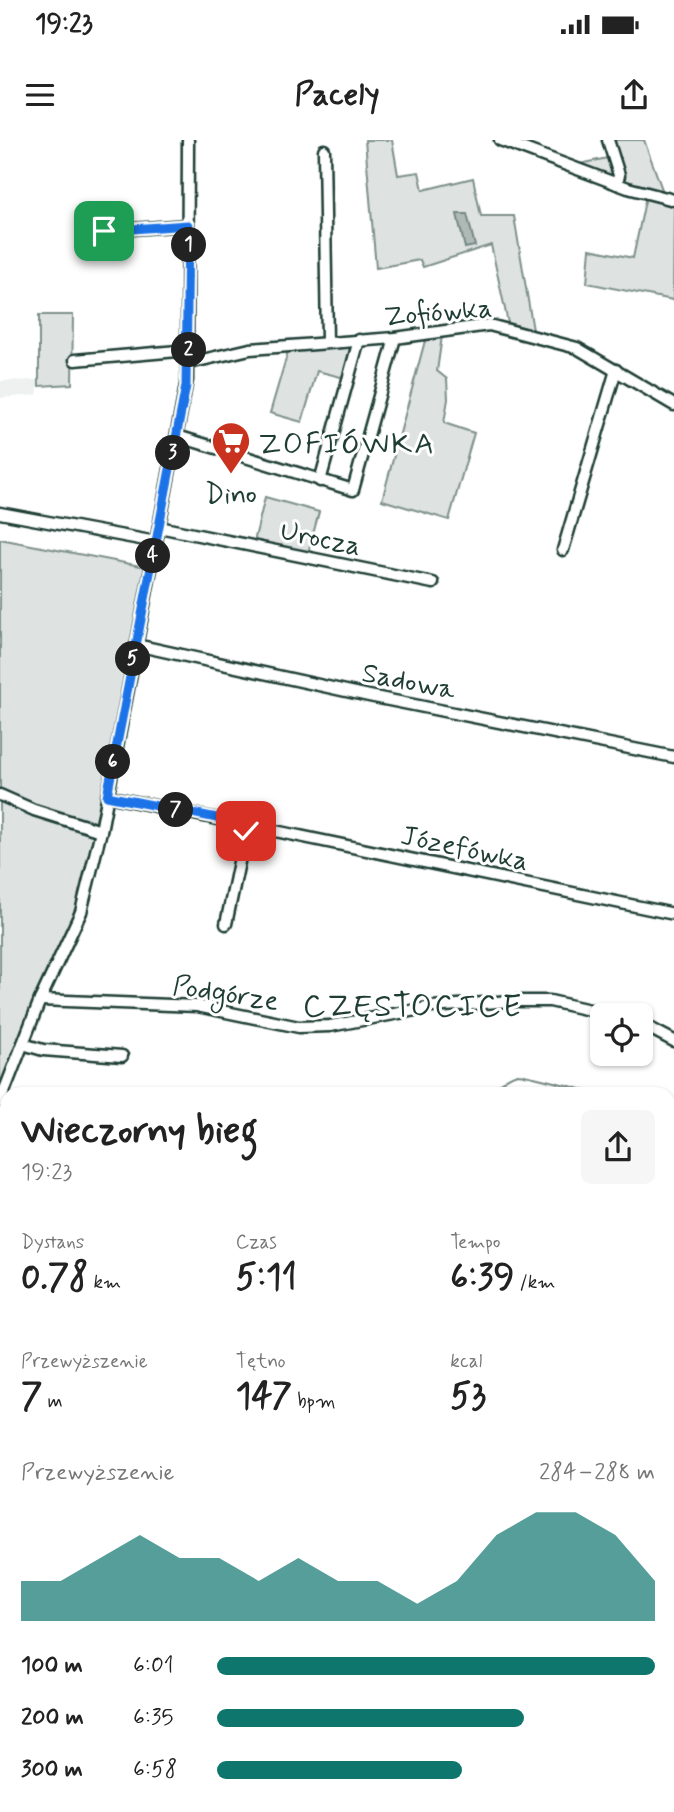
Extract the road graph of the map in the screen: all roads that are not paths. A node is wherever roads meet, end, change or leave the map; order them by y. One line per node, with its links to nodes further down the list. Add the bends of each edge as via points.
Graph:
1 (188, 140): 7 (street)
2 (500, 140): 5 (street)
3 (608, 140): 5 (street, via 619,175)
4 (324, 150): 11 (street)
5 (617, 184): 6 (street)
6 (674, 200)
7 (188, 225): 8 (street); 12 (street)
8 (104, 231)
9 (396, 338): 10 (street, Zofiówka); 15 (street, Zofiówka, via 489,325 578,348); 18 (street, via 356,484 351,491)
10 (359, 340): 11 (street, Zofiówka); 18 (street)
11 (327, 342): 14 (street, Zofiówka, via 250,348)
12 (189, 350): 13 (street); 14 (street)
13 (75, 360)
14 (189, 363): 17 (street)
15 (616, 370): 16 (street, Zofiówka); 22 (street)
16 (674, 405)
17 (177, 436): 18 (street); 20 (street)
18 (320, 481)
19 (0, 513): 21 (street)
20 (159, 527): 21 (street); 23 (street, Urocza)
21 (156, 542): 24 (street)
22 (563, 550)
23 (433, 583)
24 (136, 645): 25 (street, Sadowa); 27 (street)
25 (674, 757)
26 (0, 795): 29 (street)
27 (107, 796): 28 (street, Józefówka); 29 (street)
28 (247, 824): 30 (street, Józefówka); 31 (street)
29 (101, 831): 32 (street, via 81,912)
30 (674, 914)
31 (226, 924)
32 (40, 1000): 33 (street, Podgórze, via 198,1006 299,1027 330,1026 432,1007 510,1001 550,1001); 36 (street)
33 (590, 1010)
34 (653, 1030): 35 (street)
35 (674, 1041)
36 (23, 1044): 37 (street, via 43,1050); 38 (street)
37 (122, 1056)
38 (6, 1087)

